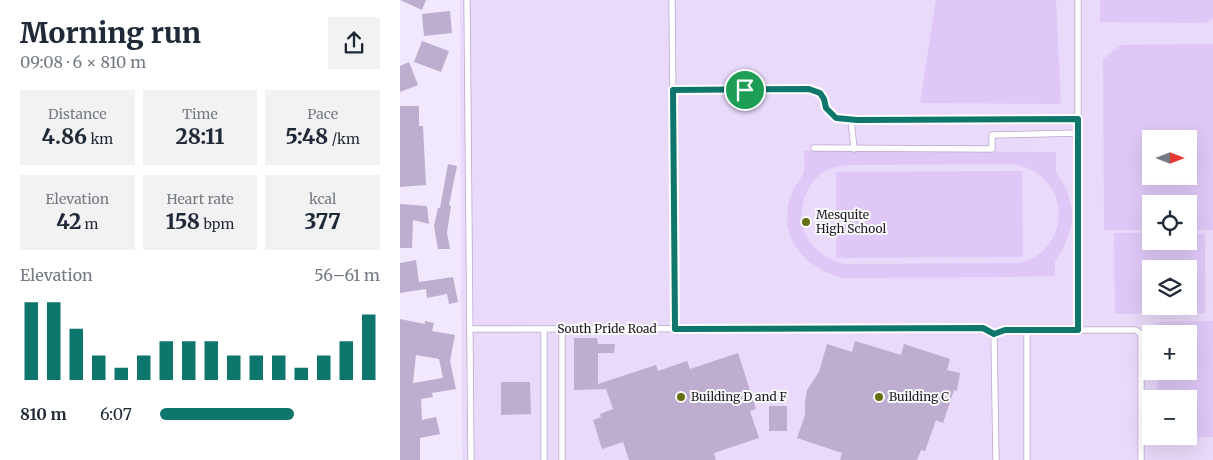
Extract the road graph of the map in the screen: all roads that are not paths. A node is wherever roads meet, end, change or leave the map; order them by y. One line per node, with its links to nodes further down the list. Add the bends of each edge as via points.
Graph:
1 (467, 0): 10 (lane)
2 (672, 0): 4 (lane)
3 (1078, 0): 6 (lane)
4 (673, 90): 5 (lane, via 809,89 820,93 826,108 836,118); 13 (lane)
5 (851, 119): 6 (lane); 9 (lane)
6 (1078, 119): 7 (lane)
7 (1079, 133): 9 (lane, via 992,135 992,149); 15 (lane)
8 (814, 148): 9 (lane)
9 (854, 149)
10 (470, 328): 11 (lane, South Pride Road); 17 (lane)
11 (544, 329): 12 (lane, South Pride Road); 18 (lane)
12 (562, 329): 13 (lane, South Pride Road); 19 (lane)
13 (675, 329): 16 (lane, South Pride Road, via 983,328)
14 (1027, 330): 15 (lane); 16 (lane, via 1005,330); 21 (lane)
15 (1078, 330): 22 (lane, via 1136,330 1141,334)
16 (994, 334): 20 (lane)
17 (471, 460)
18 (544, 460)
19 (562, 460)
20 (996, 460)
21 (1027, 460)
22 (1141, 460)

